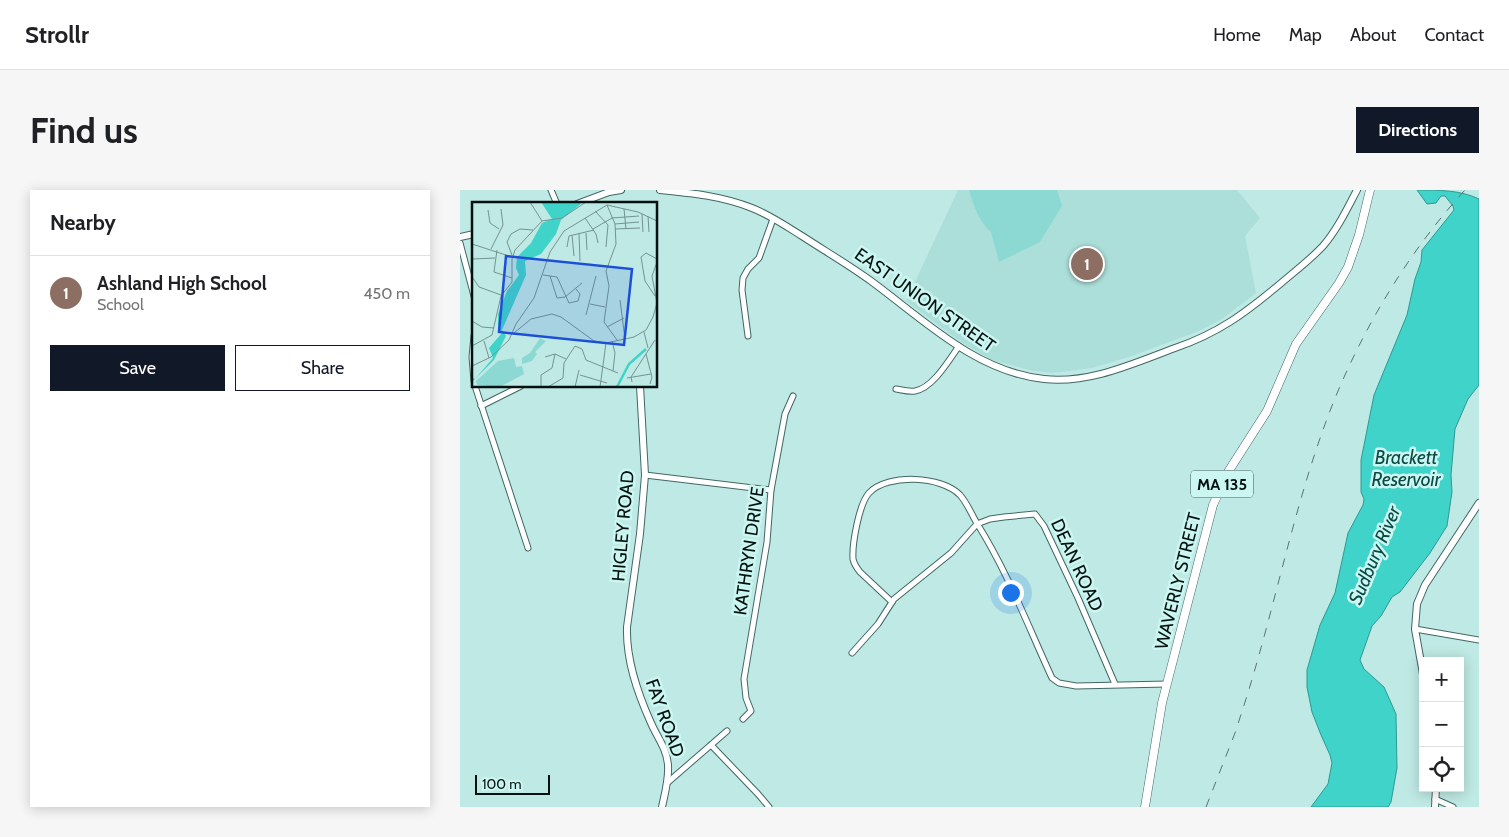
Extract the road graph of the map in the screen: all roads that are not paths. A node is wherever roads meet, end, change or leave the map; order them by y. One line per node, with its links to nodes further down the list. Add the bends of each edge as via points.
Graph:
1 (551, 190): 7 (street)
2 (620, 190): 6 (street)
3 (660, 190): 9 (street, EAST UNION STREET, via 721,198 753,208)
4 (1357, 190): 13 (street, EAST UNION STREET, via 1334,232 1300,268 1232,322 1188,344 1103,373 1061,379 1011,372 987,363)
5 (1370, 190): 32 (main road, WAVERLY STREET / MA 135, via 1348,267 1302,334 1263,419 1219,489)
6 (609, 191): 8 (street)
7 (556, 202)
8 (582, 202)
9 (773, 219): 12 (street, via 759,258 743,278); 13 (street, EAST UNION STREET, via 870,280)
10 (460, 244): 11 (street)
11 (472, 289)
12 (748, 336)
13 (959, 346): 17 (street, via 926,386 914,391)
14 (476, 388): 19 (street)
15 (517, 388): 19 (street)
16 (640, 388): 20 (street, HIGLEY ROAD)
17 (896, 389)
18 (794, 396): 21 (street, KATHRYN DRIVE, via 785,414)
19 (481, 406): 24 (street)
20 (645, 475): 21 (street); 30 (street, HIGLEY ROAD, via 627,627)
21 (771, 490): 33 (street, KATHRYN DRIVE, via 767,542 744,679 751,710)
22 (1479, 503): 26 (street, via 1423,590 1417,604)
23 (977, 524): 25 (street, via 951,553); 25 (street, via 961,496 951,487 908,479 878,486 868,494 854,540 853,560 860,572); 31 (street, via 1004,571 1052,678 1065,685); 31 (street, DEAN ROAD, via 1029,513 1039,516)
24 (528, 548)
25 (892, 602): 28 (street, via 878,624)
26 (1416, 630): 27 (street); 29 (street)
27 (1479, 640)
28 (852, 653)
29 (1420, 657)
30 (632, 669): 36 (street, FAY ROAD, via 646,712 667,758)
31 (1115, 684): 32 (street)
32 (1167, 684): 41 (main road, WAVERLY STREET / MA 135)
33 (743, 719)
34 (727, 732): 35 (street)
35 (711, 745): 36 (street); 40 (street)
36 (667, 783): 39 (street, FAY ROAD)
37 (1436, 792): 38 (street)
38 (1435, 799): 42 (street); 43 (street)
39 (662, 807)
40 (769, 807)
41 (1145, 807)
42 (1435, 807)
43 (1453, 807)

